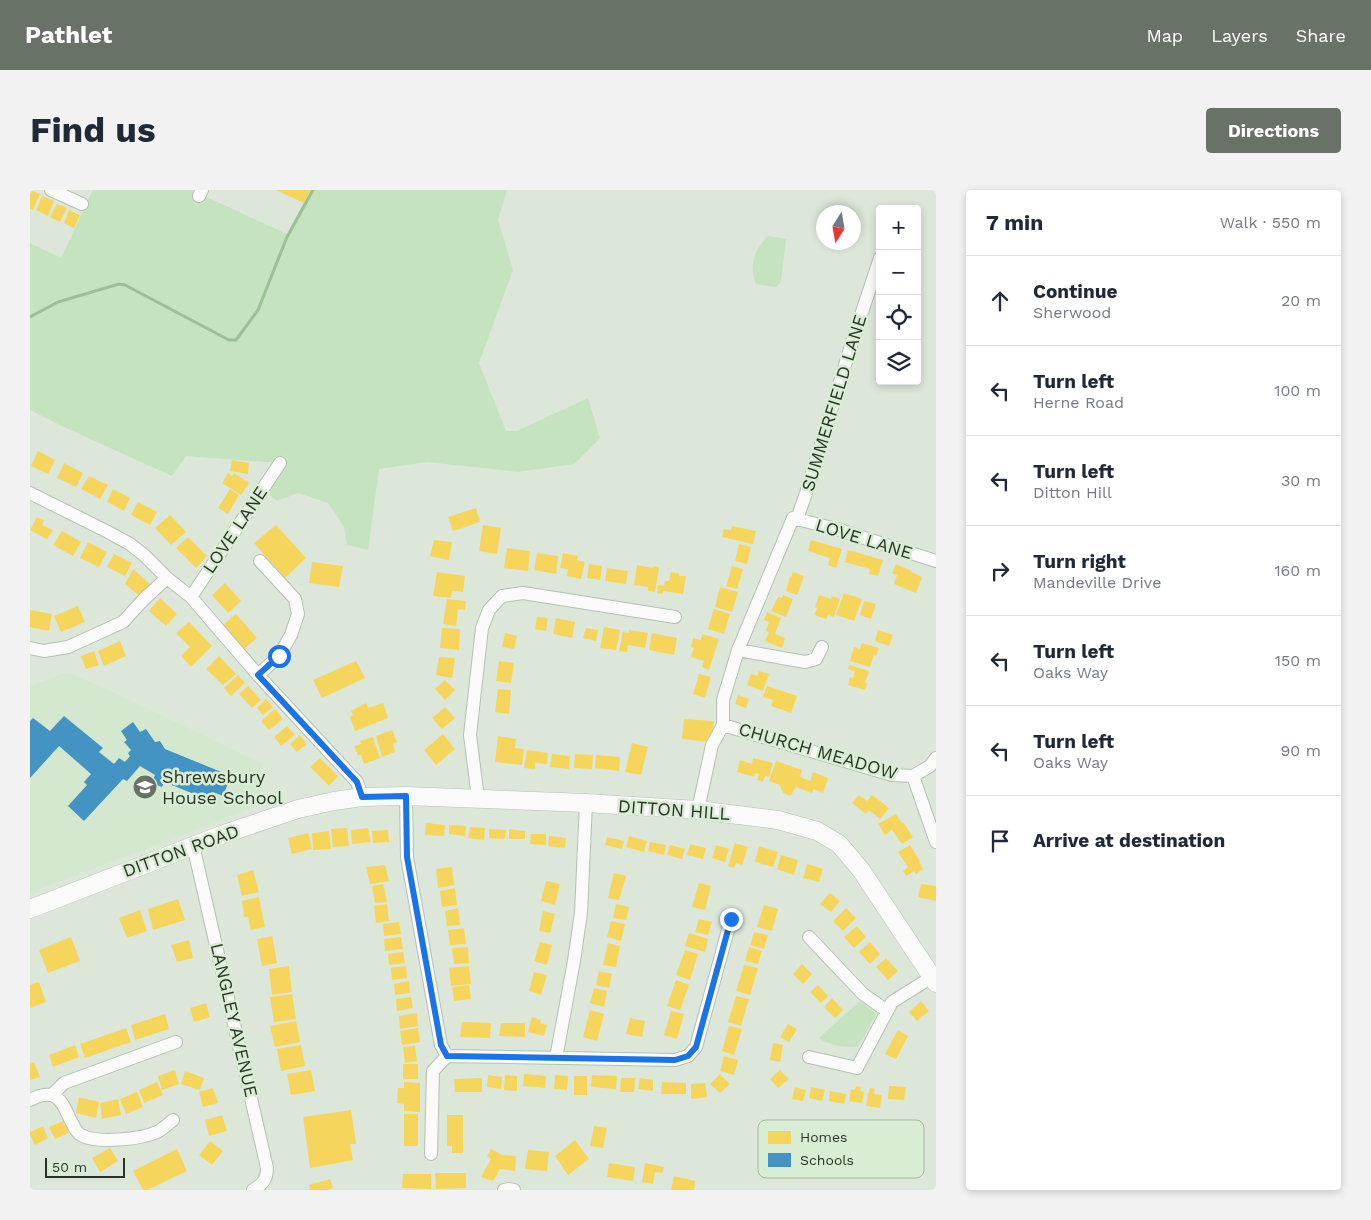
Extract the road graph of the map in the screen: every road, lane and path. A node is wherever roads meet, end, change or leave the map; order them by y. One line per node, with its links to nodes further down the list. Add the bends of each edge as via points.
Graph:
1 (51, 190): 2 (street)
2 (82, 204)
3 (876, 270): 6 (street, SUMMERFIELD LANE)
4 (280, 463): 10 (street, LOVE LANE)
5 (30, 493): 9 (street, via 130,544)
6 (795, 519): 8 (street, LOVE LANE); 14 (street, SUMMERFIELD LANE)
7 (260, 561): 15 (street, via 294,599 298,614 279,656)
8 (936, 561)
9 (167, 578): 10 (street); 12 (street, via 123,622 68,647 44,651)
10 (191, 597): 15 (street)
11 (675, 616): 21 (street, via 524,592 502,596 489,610 482,628 470,735)
12 (30, 648)
13 (822, 648): 14 (street, via 816,659 806,662)
14 (738, 650): 16 (street, SUMMERFIELD LANE, via 723,700)
15 (258, 675): 20 (street, via 357,782)
16 (723, 725): 18 (street, CHURCH MEADOW, via 892,775); 24 (street, SUMMERFIELD LANE, via 712,745)
17 (936, 758): 18 (street, CHURCH MEADOW, via 930,766)
18 (913, 776): 25 (street)
19 (406, 796): 20 (street, DITTON HILL); 21 (street, DITTON HILL); 33 (street, via 407,857 441,1045)
20 (362, 797): 22 (street, DITTON HILL)
21 (478, 798): 23 (street, DITTON HILL)
22 (334, 801): 26 (street, DITTON ROAD, via 298,809)
23 (586, 803): 24 (street, DITTON HILL); 35 (street, via 581,913)
24 (698, 810): 30 (street, DITTON HILL, via 778,820 817,831 839,844 861,870)
25 (936, 841)
26 (193, 845): 27 (street, DITTON ROAD); 40 (street, LANGLEY AVENUE, via 267,1168 267,1177)
27 (30, 909)
28 (731, 919): 35 (street, via 696,1047 688,1056 675,1060)
29 (809, 937): 31 (street, via 863,994)
30 (934, 980): 31 (street, via 892,1002)
31 (887, 1011): 34 (street, via 857,1068)
32 (176, 1042): 36 (street, via 64,1082)
33 (447, 1056): 35 (street); 39 (street, via 433,1071)
34 (809, 1057)
35 (556, 1058)
36 (52, 1095): 37 (street, via 44,1094); 38 (street, via 62,1103 81,1136 94,1139 138,1138 157,1132)
37 (30, 1100)
38 (173, 1120)
39 (431, 1154)
40 (261, 1188)
41 (504, 1190): 42 (street)
42 (514, 1190)

